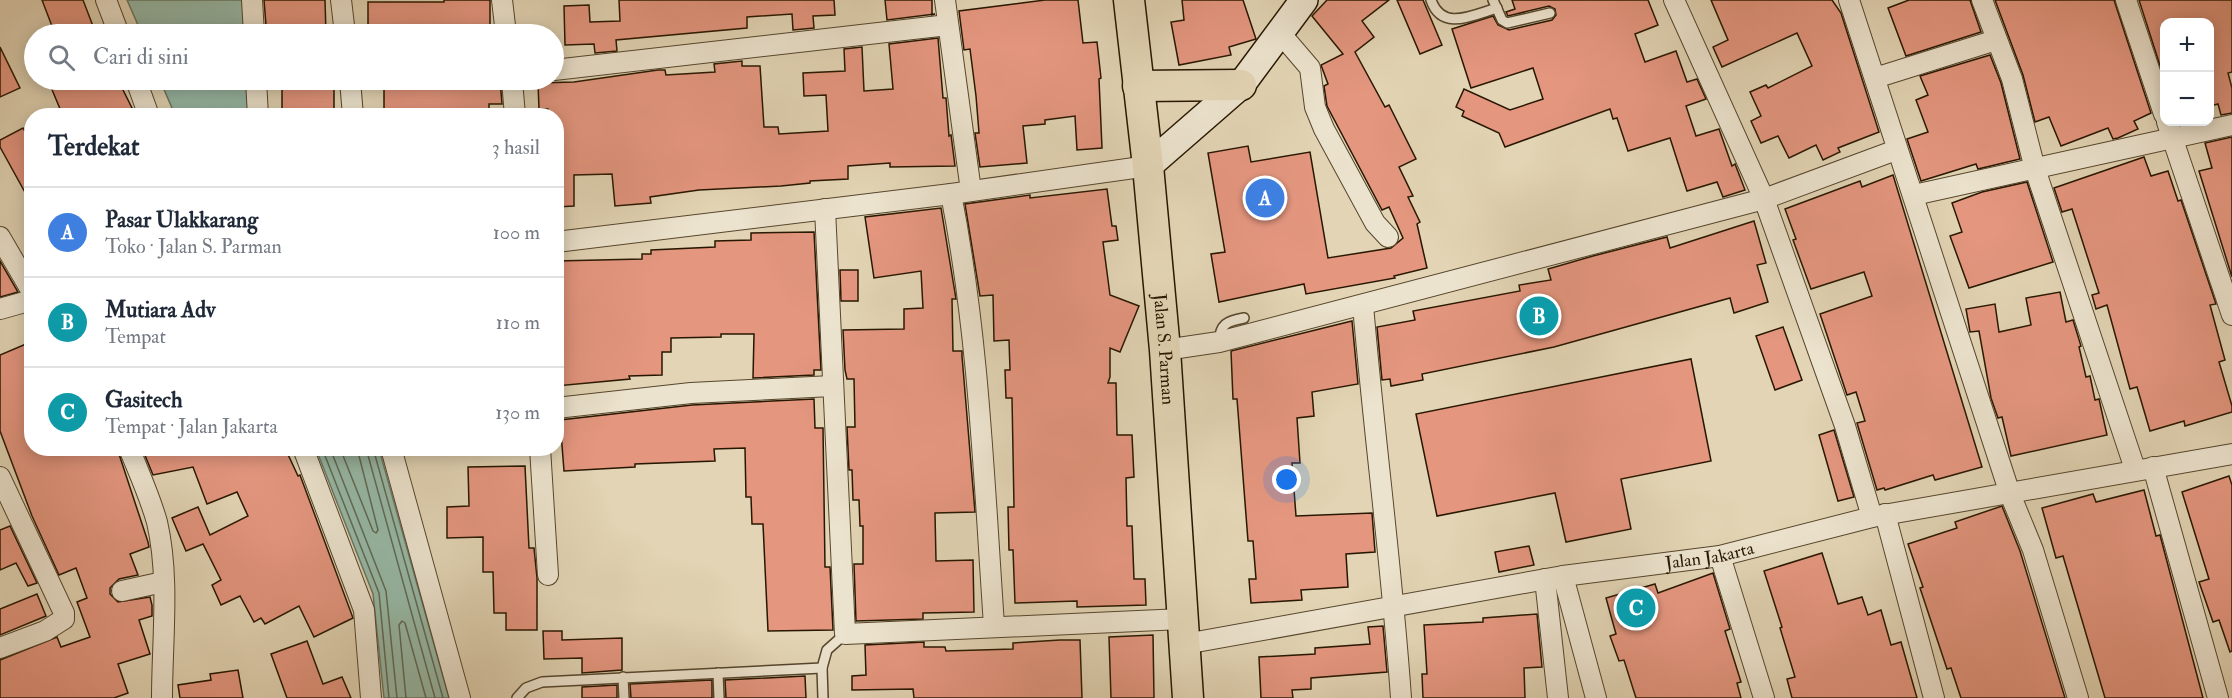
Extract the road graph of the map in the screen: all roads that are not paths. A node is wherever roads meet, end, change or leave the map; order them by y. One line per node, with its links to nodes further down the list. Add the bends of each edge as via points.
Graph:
1 (106, 0): 15 (street)
2 (252, 0): 16 (street)
3 (341, 0): 17 (street)
4 (502, 0): 18 (street)
5 (945, 0): 19 (street)
6 (1128, 0): 25 (main road, Jalan S. Parman)
7 (1304, 0): 20 (main road)
8 (1431, 0): 13 (lane, via 1440,15 1451,20)
9 (1674, 0): 43 (street)
10 (1849, 0): 23 (street)
11 (1982, 0): 21 (street)
12 (2126, 0): 30 (street)
13 (1495, 4): 14 (lane, via 1507,23)
14 (1550, 13)
15 (115, 24)
16 (253, 24)
17 (344, 24)
18 (505, 24)
19 (948, 25): 22 (street); 40 (street)
20 (1280, 33): 24 (main road); 46 (street, via 1310,68 1315,107 1324,129 1375,223)
21 (1996, 40): 23 (street); 39 (street, via 2012,79)
22 (564, 69)
23 (1875, 78): 37 (street)
24 (1241, 85): 25 (main road); 38 (main road)
25 (1138, 86): 38 (main road, Jalan S. Parman)
26 (140, 90): 31 (street)
27 (257, 90): 32 (street)
28 (351, 90): 33 (street)
29 (513, 90): 34 (street)
30 (2160, 102)
31 (146, 108)
32 (258, 108)
33 (352, 108)
34 (514, 108)
35 (2232, 125): 36 (street)
36 (2170, 130): 39 (street); 52 (street)
37 (1896, 150): 42 (street); 43 (street)
38 (1148, 166): 40 (street); 55 (main road, Jalan S. Parman)
39 (2036, 169): 42 (street); 63 (street)
40 (971, 191): 41 (street)
41 (951, 194): 44 (street); 73 (street, via 975,353)
42 (1914, 195): 65 (street)
43 (1764, 199): 50 (street); 66 (street)
44 (825, 208): 47 (street); 56 (street)
45 (0, 237): 48 (street)
46 (1388, 237)
47 (564, 241)
48 (24, 278)
49 (24, 302): 51 (street)
50 (1364, 305): 54 (street); 72 (street, via 1373,428)
51 (0, 309)
52 (2232, 315)
53 (1244, 318): 54 (lane, via 1223,324)
54 (1218, 342): 55 (street)
55 (1165, 350): 74 (main road, Jalan S. Parman)
56 (832, 386): 57 (street, via 691,393); 75 (street)
57 (564, 407)
58 (2232, 454): 63 (street, Jalan Jakarta)
59 (132, 456): 70 (street, via 157,523)
60 (306, 456): 81 (street, via 364,610)
61 (393, 456): 82 (street)
62 (541, 456): 68 (street)
63 (2144, 468): 65 (street, Jalan Jakarta); 94 (street)
64 (0, 477): 76 (street, via 64,619 45,631)
65 (2010, 494): 66 (street, Jalan Jakarta); 93 (street, via 2033,550)
66 (1878, 515): 67 (street, Jalan Jakarta); 92 (street)
67 (1720, 556): 69 (street, Jalan Jakarta); 91 (street)
68 (548, 575)
69 (1554, 577): 72 (street, Jalan Jakarta); 89 (street); 90 (street)
70 (163, 582): 71 (street); 80 (street)
71 (122, 591)
72 (1395, 608): 74 (street, Jalan Jakarta); 88 (street)
73 (994, 625): 74 (street, Jalan Jakarta); 75 (street, Jalan Jakarta)
74 (1183, 631): 87 (main road, Jalan S. Parman)
75 (845, 634): 77 (lane, via 827,650)
76 (0, 648)
77 (822, 668): 78 (lane); 86 (lane)
78 (717, 673): 79 (lane); 85 (lane)
79 (623, 677): 83 (lane, via 542,682 526,688); 84 (lane)
80 (162, 698)
81 (371, 698)
82 (460, 698)
83 (516, 698)
84 (624, 698)
85 (718, 698)
86 (823, 698)
87 (1188, 698)
88 (1401, 698)
89 (1557, 698)
90 (1596, 698)
91 (1764, 698)
92 (1934, 698)
93 (2078, 698)
94 (2218, 698)

